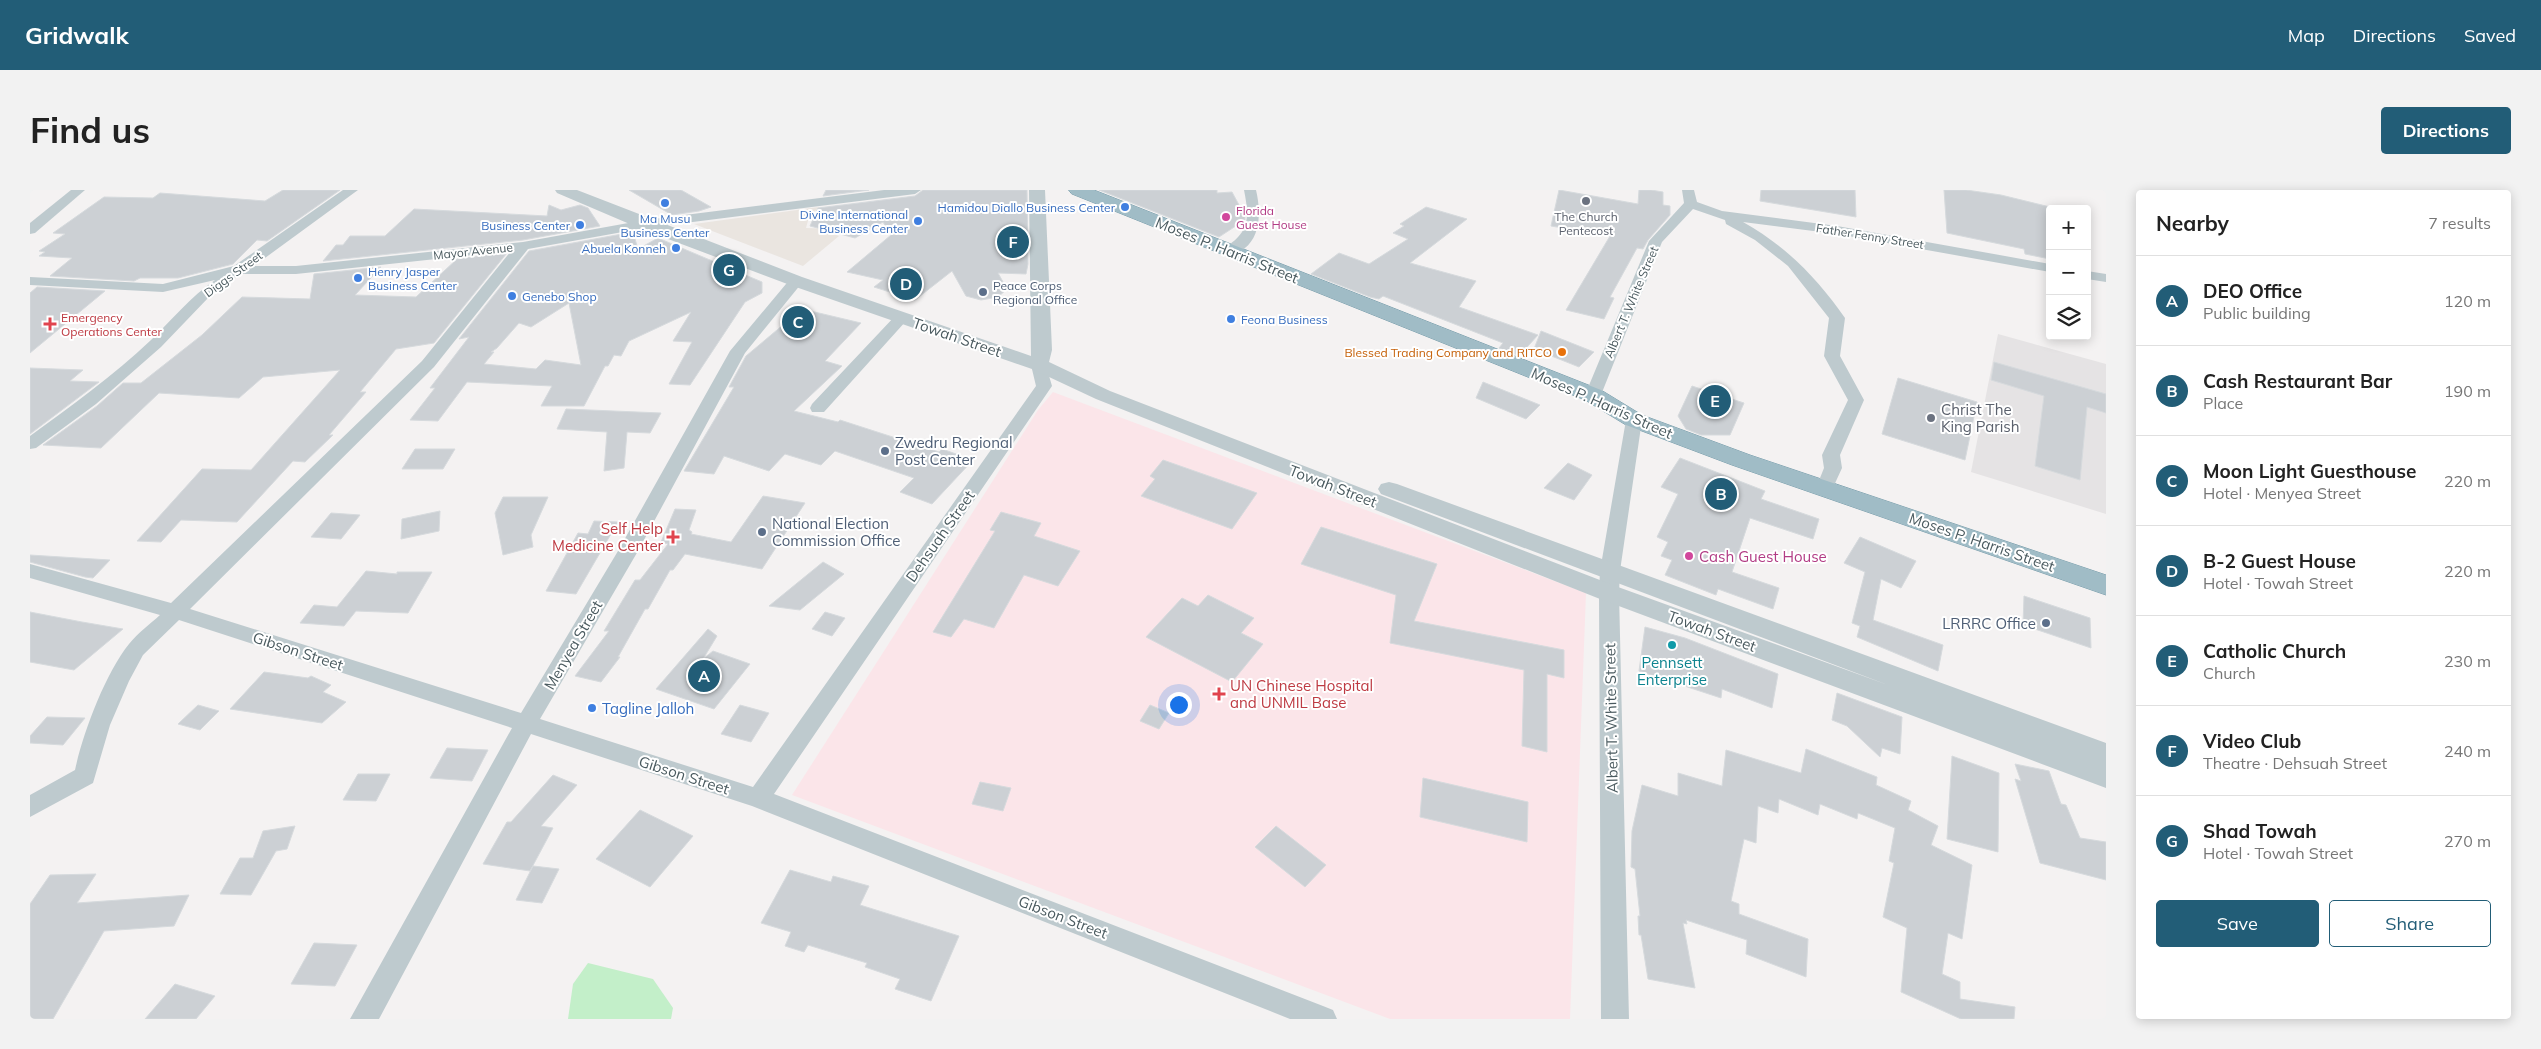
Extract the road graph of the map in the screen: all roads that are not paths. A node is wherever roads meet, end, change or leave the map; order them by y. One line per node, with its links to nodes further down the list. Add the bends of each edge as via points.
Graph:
1 (78, 190): 13 (street)
2 (352, 190): 17 (street, Diggs Street)
3 (563, 190): 12 (street, Towah Street)
4 (592, 190): 11 (street, Towah Street)
5 (915, 190): 11 (street, Mayor Avenue)
6 (1037, 190): 23 (street, Dehsuah Street)
7 (1078, 190): 15 (highway, Moses P. Harris Street)
8 (1250, 190): 15 (street, via 1255,221 1246,240)
9 (1690, 197): 10 (street, Father Fenny Street); 24 (street, Albert T. White Street, via 1656,241)
10 (1720, 215): 16 (street, Father Fenny Street, via 1838,230); 28 (street, via 1760,237 1793,263 1837,318 1832,356 1856,400 1832,455 1833,468)
11 (673, 221): 12 (street, Mayor Avenue); 23 (street, Towah Street)
12 (645, 224): 14 (street, Mayor Avenue); 21 (street, Towah Street)
13 (30, 230)
14 (523, 246): 17 (street, Mayor Avenue, via 296,270); 32 (street, via 428,364)
15 (1230, 251): 24 (highway, Moses P. Harris Street)
16 (2046, 267)
17 (237, 270): 20 (street, Mayor Avenue, via 163,288); 27 (street, Diggs Street, via 204,294 156,344 97,394)
18 (2091, 276): 19 (street)
19 (2106, 278)
20 (30, 281)
21 (796, 281): 22 (street, Towah Street); 33 (street, Menyea Street, via 738,352 628,551)
22 (902, 318): 23 (street, Towah Street); 25 (street)
23 (1040, 358): 30 (street, Towah Street, via 1103,395); 36 (street, Dehsuah Street, via 1044,386)
24 (1593, 395): 26 (highway, Moses P. Harris Street)
25 (818, 408)
26 (1634, 420): 28 (highway, Moses P. Harris Street); 30 (street, Albert T. White Street)
27 (30, 444)
28 (1825, 488): 31 (highway, Moses P. Harris Street)
29 (30, 571): 32 (street, Gibson Street)
30 (1610, 582): 34 (street, Towah Street); 35 (street, Towah Street); 40 (street, Albert T. White Street)
31 (2106, 585)
32 (176, 612): 33 (street, Gibson Street); 37 (street, via 136,650 107,701 92,740 85,776)
33 (526, 724): 36 (street, Gibson Street); 38 (street, Menyea Street)
34 (2106, 755)
35 (2106, 776)
36 (758, 798): 39 (street, Gibson Street)
37 (30, 807)
38 (364, 1019)
39 (1323, 1019)
40 (1615, 1019)

